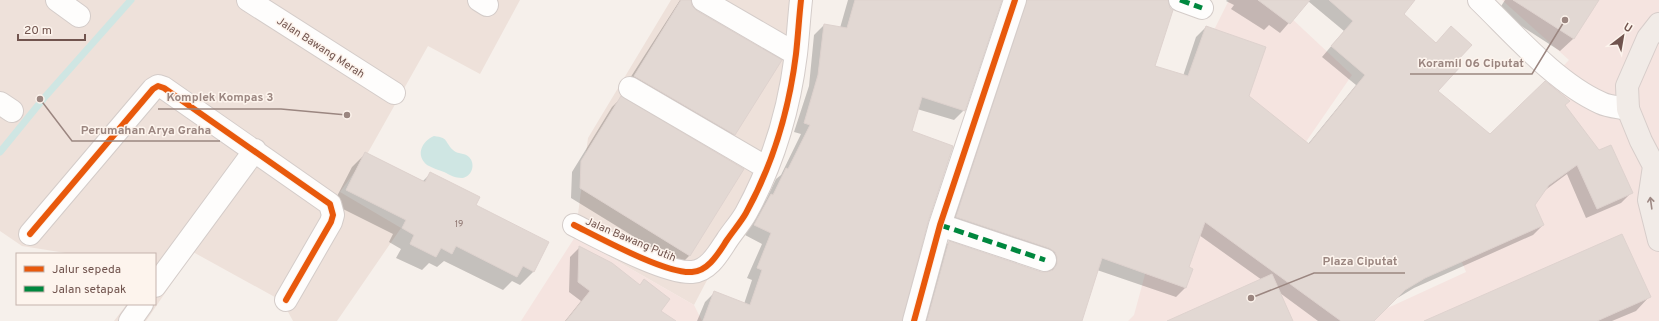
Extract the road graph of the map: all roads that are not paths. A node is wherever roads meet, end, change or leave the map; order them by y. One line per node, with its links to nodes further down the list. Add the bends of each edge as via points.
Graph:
1 (57, 0): 9 (street)
2 (248, 0): 13 (street, Jalan Bawang Merah)
3 (703, 0): 11 (street)
4 (801, 0): 11 (street)
5 (1014, 0): 19 (street)
6 (1180, 0): 8 (street)
7 (1479, 0): 14 (street, via 1550,68 1582,93 1603,104)
8 (1202, 8)
9 (78, 16)
10 (1659, 24): 14 (main road, via 1648,38 1627,86)
11 (796, 54): 16 (street, via 786,111)
12 (630, 88): 16 (street)
13 (394, 93)
14 (1628, 109): 17 (main road)
15 (254, 150): 20 (street, via 158,86); 23 (street); 24 (street, via 325,200 332,209 332,222)
16 (767, 168): 18 (street, Jalan Bawang Putih, via 746,213 717,255 704,268 693,272 662,266)
17 (1656, 168): 21 (main road, one-way to 17, via 1649,200)
18 (574, 225)
19 (940, 225): 22 (street); 27 (street)
20 (30, 234)
21 (1659, 240)
22 (1045, 260)
23 (156, 285)
24 (286, 300)
25 (141, 305): 26 (street)
26 (130, 321)
27 (914, 321)

